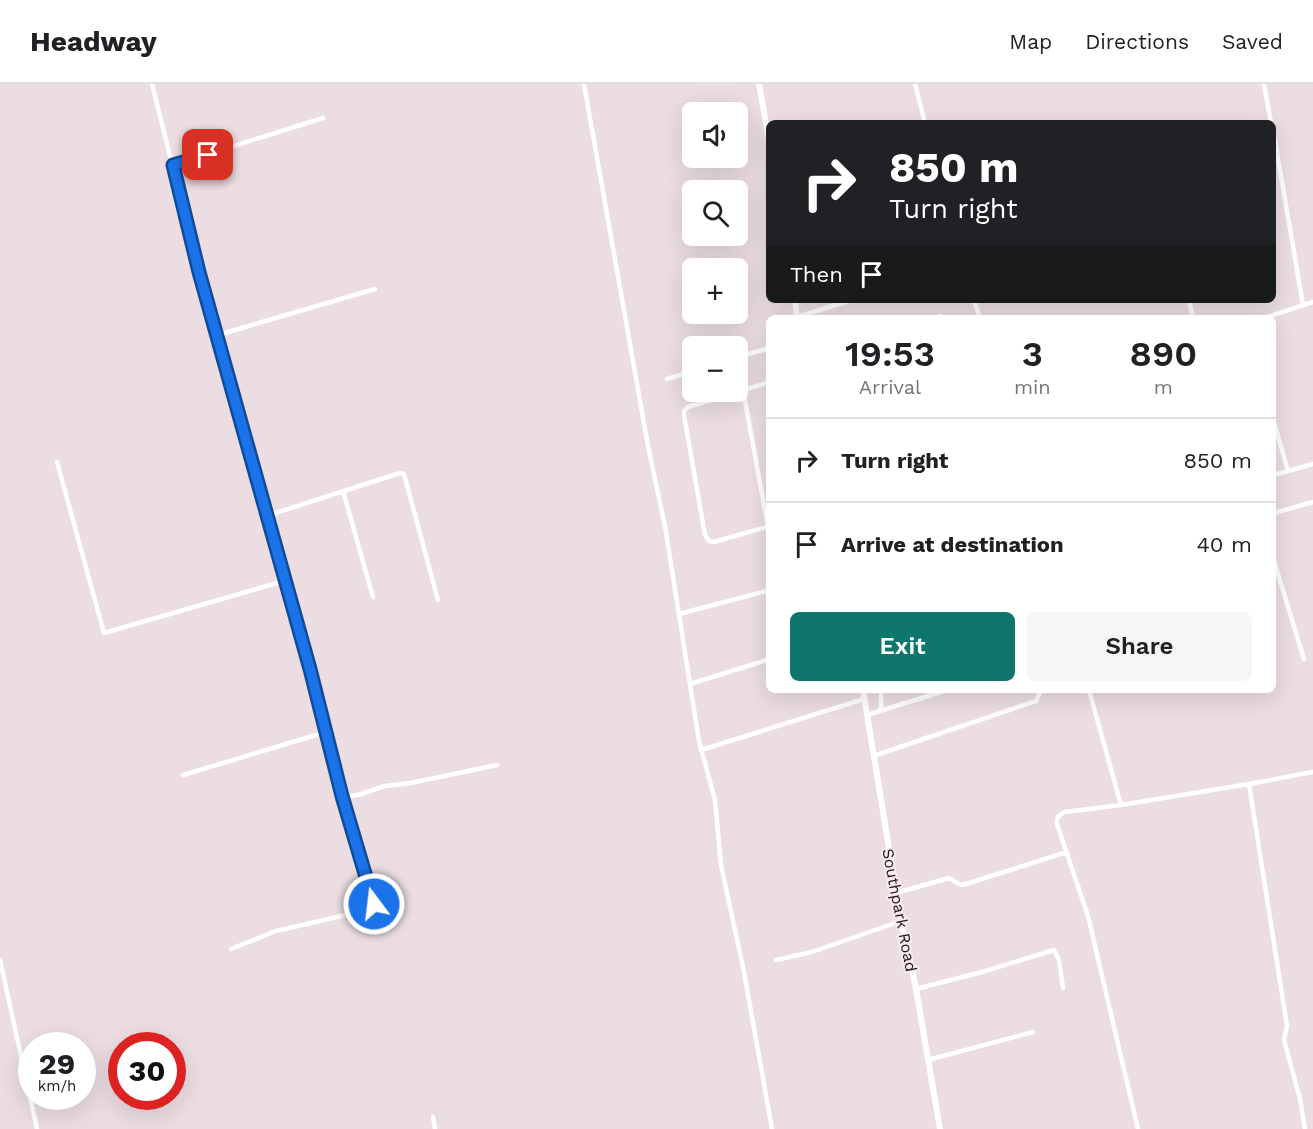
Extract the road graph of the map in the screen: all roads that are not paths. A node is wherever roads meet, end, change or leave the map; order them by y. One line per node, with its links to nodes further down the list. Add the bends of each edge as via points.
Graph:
1 (152, 84): 11 (street)
2 (584, 84): 43 (street)
3 (759, 84): 9 (street)
4 (915, 84): 7 (street)
5 (1264, 84): 8 (street)
6 (323, 118): 11 (street)
7 (924, 120)
8 (1270, 120)
9 (766, 123)
10 (1276, 146): 15 (street)
11 (173, 165): 18 (street)
12 (375, 289): 18 (street)
13 (1313, 302): 15 (street)
14 (842, 303): 16 (street)
15 (1304, 305): 17 (street)
16 (803, 315)
17 (1273, 315)
18 (218, 335): 36 (street)
19 (766, 349): 20 (street)
20 (748, 354)
21 (682, 375): 22 (street)
22 (668, 380)
23 (766, 383): 24 (street)
24 (748, 389)
25 (704, 402): 37 (street, via 684,411 705,535 714,542)
26 (745, 402): 34 (street)
27 (1276, 429): 30 (street)
28 (57, 462): 39 (street, via 104,633)
29 (1313, 464): 30 (street)
30 (1288, 471): 31 (street)
31 (1276, 474)
32 (343, 491): 36 (street); 41 (street); 42 (street, via 404,474)
33 (1313, 502): 35 (street)
34 (766, 511)
35 (1276, 512)
36 (266, 516): 39 (street)
37 (766, 528)
38 (1276, 568): 44 (street)
39 (284, 581): 55 (street)
40 (766, 591): 43 (street)
41 (373, 597)
42 (438, 600)
43 (679, 614): 46 (street)
44 (1304, 659)
45 (766, 660): 46 (street)
46 (690, 684): 56 (street)
47 (863, 693): 52 (street, Southpark Road)
48 (881, 693): 53 (street)
49 (938, 693): 53 (street)
50 (1040, 693): 57 (street, via 1036,701)
51 (1090, 693): 63 (street)
52 (864, 699): 54 (street, Southpark Road); 56 (street)
53 (881, 711): 54 (street)
54 (867, 715): 57 (street, Southpark Road)
55 (326, 732): 60 (street); 62 (street)
56 (701, 750): 77 (street, via 715,800 722,865)
57 (873, 756): 65 (street, Southpark Road)
58 (497, 765): 62 (street)
59 (1313, 772): 61 (street)
60 (183, 775)
61 (1249, 784): 63 (street); 80 (street, via 1287,1026 1284,1040)
62 (342, 796): 67 (street, via 374,904 359,912 276,931)
63 (1121, 805): 64 (street, via 1059,814 1057,824)
64 (1067, 852): 65 (street, via 966,884 949,878); 79 (street, via 1088,916)
65 (896, 893): 66 (street, Southpark Road)
66 (901, 921): 69 (street, via 812,952); 71 (street, Southpark Road)
67 (231, 949)
68 (0, 960): 75 (street)
69 (776, 960)
70 (1063, 988): 71 (street, via 1054,950)
71 (916, 989): 73 (street, Southpark Road)
72 (1033, 1032): 73 (street)
73 (928, 1060): 78 (street, Southpark Road)
74 (433, 1117): 76 (street)
75 (36, 1129)
76 (435, 1129)
77 (772, 1129)
78 (940, 1129)
79 (1138, 1129)
80 (1305, 1129)

